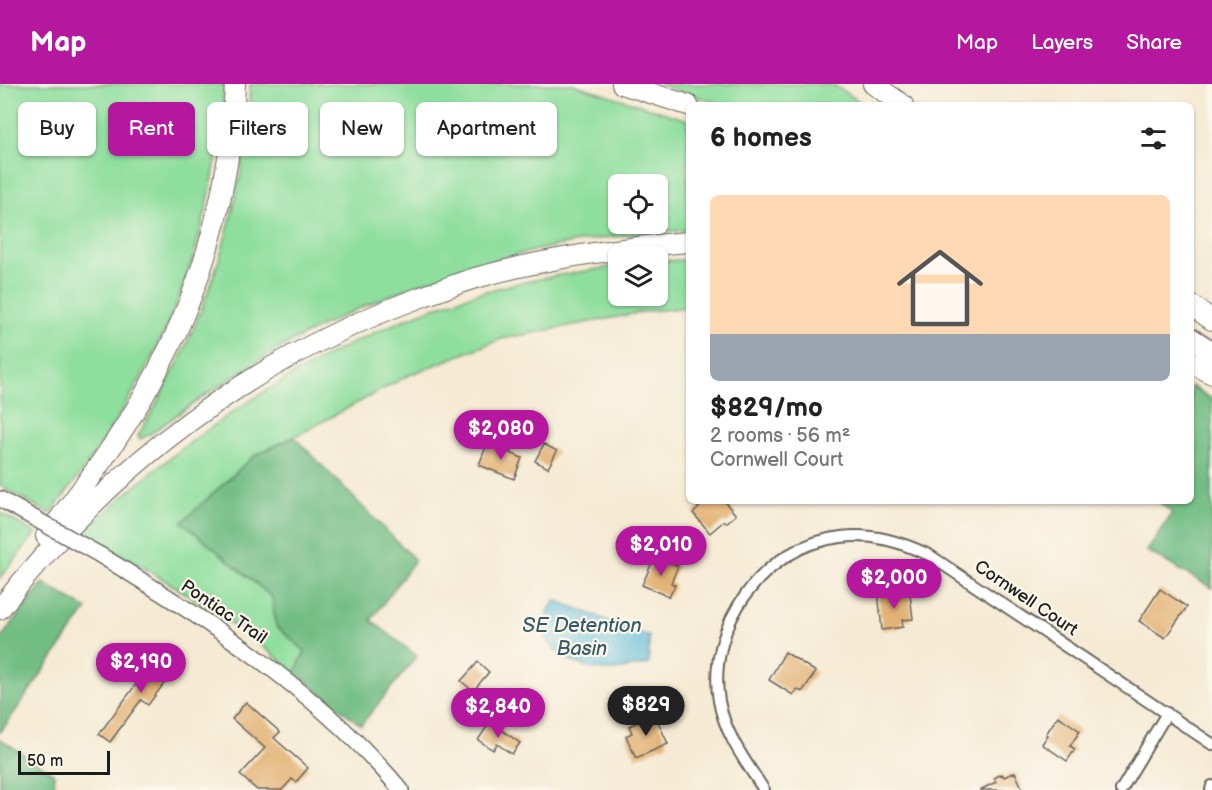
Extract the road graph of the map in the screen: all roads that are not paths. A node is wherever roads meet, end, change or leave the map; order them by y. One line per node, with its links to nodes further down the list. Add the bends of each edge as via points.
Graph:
1 (235, 84): 14 (highway, via 225,180 207,255 179,325 152,381 120,433)
2 (622, 84): 5 (highway)
3 (873, 84): 4 (highway)
4 (899, 102)
5 (686, 104)
6 (686, 242): 15 (highway, via 561,257 477,277 375,314 303,349 253,378 157,446 81,515)
7 (1194, 307): 8 (highway)
8 (1212, 320)
9 (1194, 340): 10 (highway)
10 (1212, 352)
11 (1194, 364): 12 (highway)
12 (1212, 374)
13 (0, 499): 18 (main road, Pontiac Trail, bridge, via 206,621 282,677 355,742)
14 (0, 595)
15 (0, 609)
16 (1167, 713): 17 (street, Cornwell Court); 19 (street, Cornwell Court, via 929,555 884,538 842,537 807,546 774,566 748,591 724,637 718,664 722,714 735,745); 20 (street)
17 (1212, 744)
18 (401, 790)
19 (764, 790)
20 (1121, 790)

